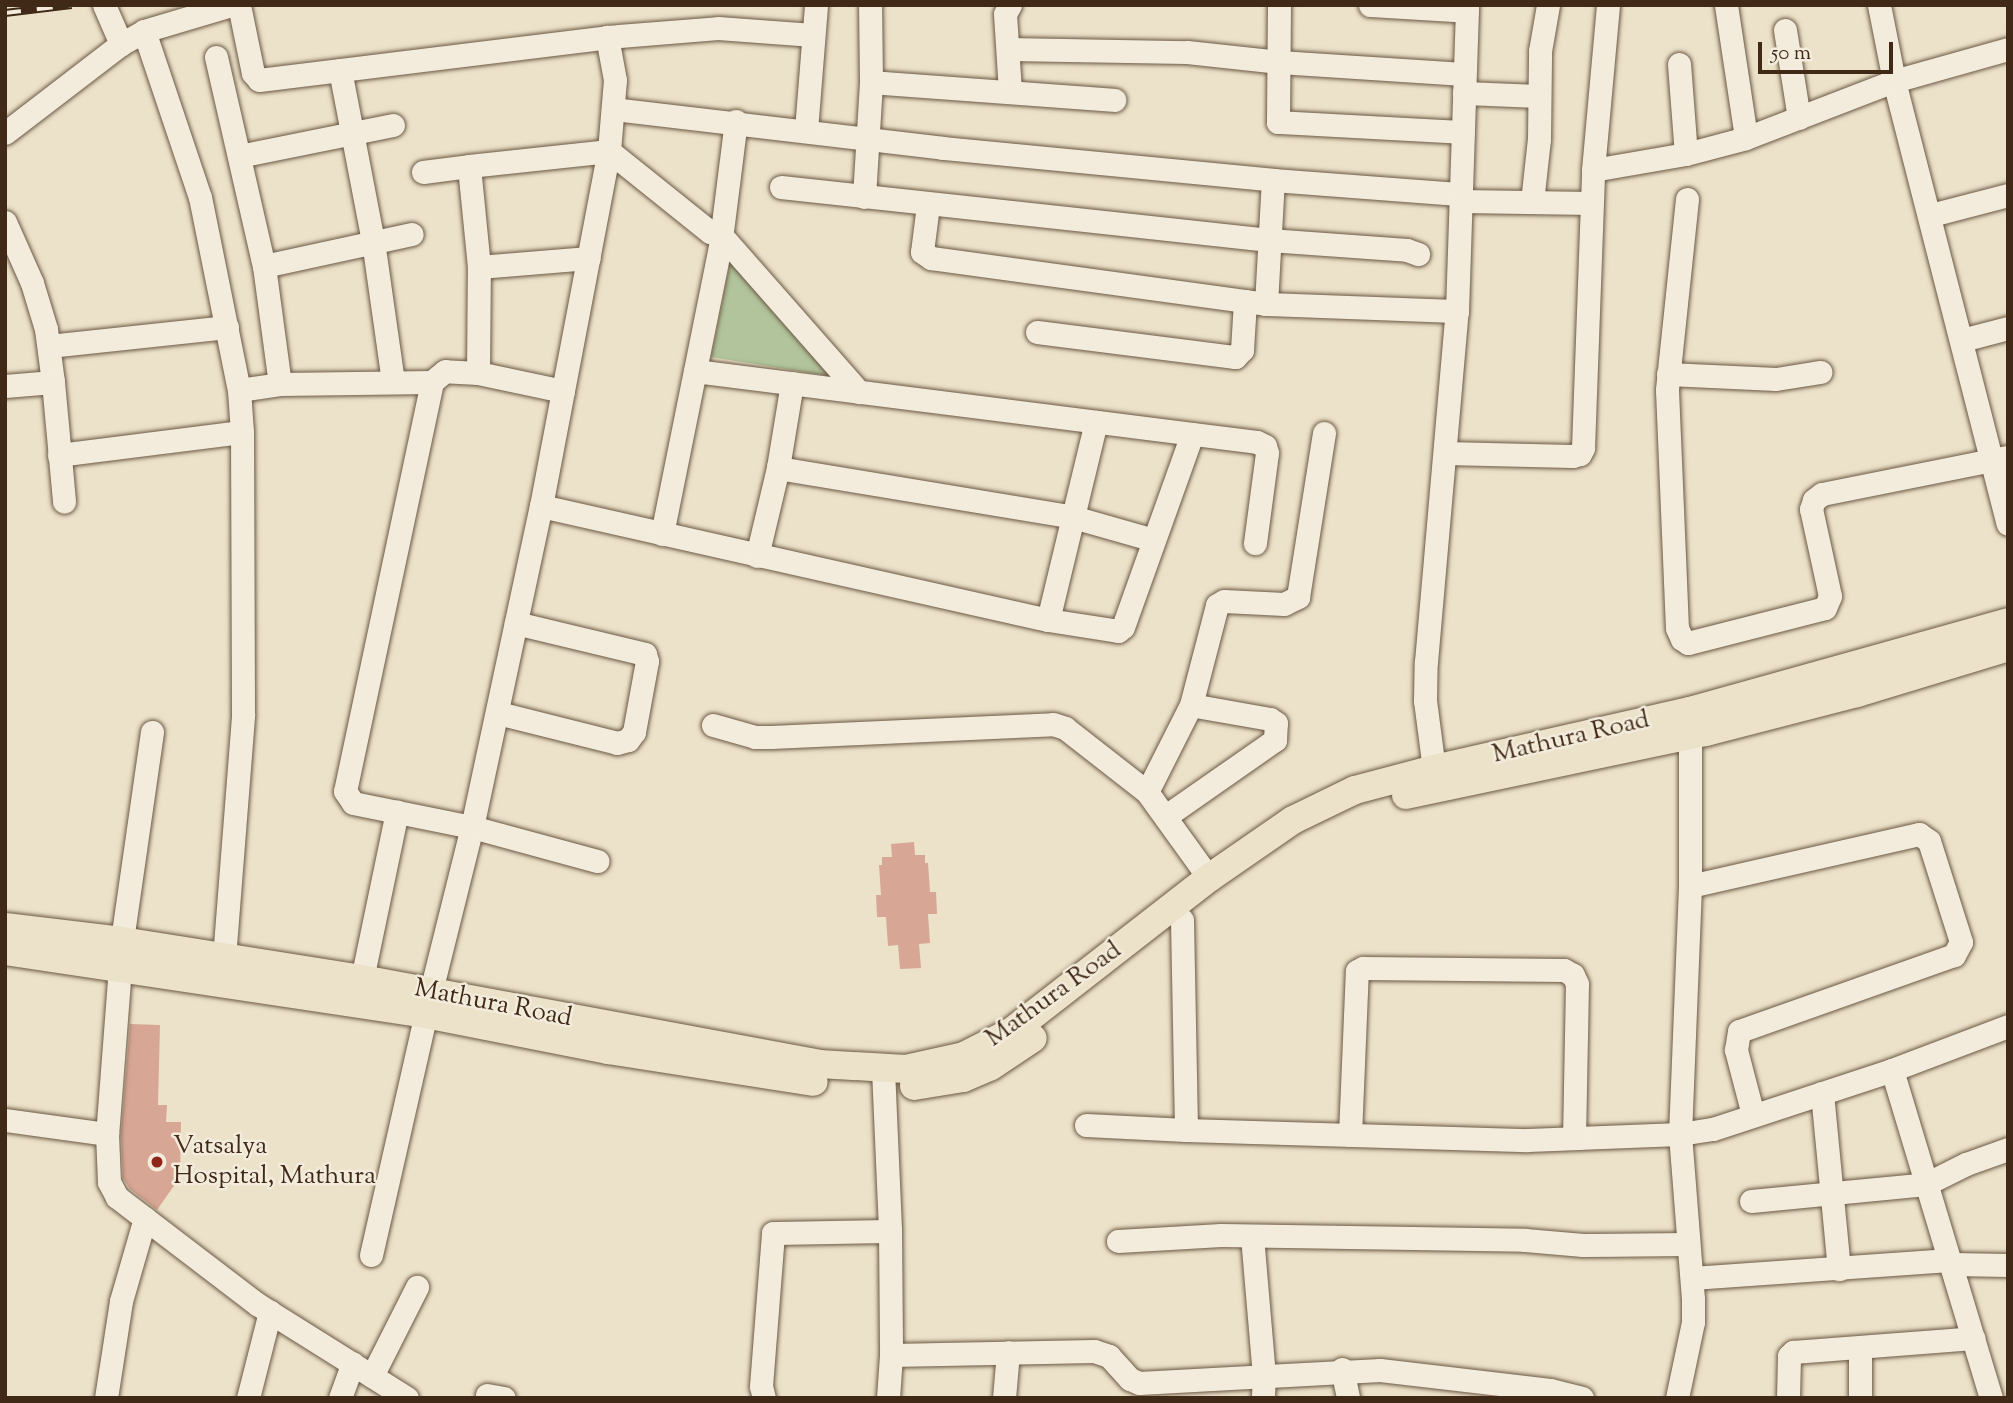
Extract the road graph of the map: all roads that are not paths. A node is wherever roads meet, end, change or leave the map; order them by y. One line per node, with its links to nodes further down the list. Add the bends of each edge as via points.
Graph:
1 (104, 5): 18 (street)
2 (230, 5): 15 (street)
3 (239, 5): 24 (street, via 253,73 259,80)
4 (816, 5): 16 (street)
5 (870, 5): 26 (street)
6 (1010, 5): 19 (street, via 1005,15)
7 (1279, 5): 22 (street)
8 (1370, 5): 13 (street)
9 (1548, 5): 29 (street)
10 (1608, 5): 45 (street)
11 (1726, 5): 40 (street)
12 (1879, 5): 25 (street)
13 (1467, 8): 27 (street)
14 (1785, 30): 32 (street)
15 (144, 31): 18 (street); 68 (street, via 200,198)
16 (813, 36): 17 (street, via 728,28); 35 (street)
17 (607, 37): 24 (street); 31 (street, via 615,80)
18 (121, 44): 36 (street)
19 (1008, 49): 22 (street, via 1187,52); 28 (street)
20 (2008, 49): 25 (street)
21 (216, 57): 43 (street)
22 (1279, 62): 27 (street); 38 (street, via 1278,122)
23 (1679, 64): 42 (street)
24 (340, 70): 37 (street)
25 (1894, 81): 32 (street); 56 (street)
26 (871, 82): 28 (street); 39 (street)
27 (1464, 83): 29 (street); 38 (street)
28 (1010, 92): 30 (street)
29 (1539, 96): 53 (street)
30 (1114, 100)
31 (613, 109): 33 (street); 41 (street)
32 (1799, 118): 40 (street)
33 (736, 121): 35 (street); 59 (street)
34 (393, 125): 37 (street)
35 (806, 130): 39 (street)
36 (5, 132)
37 (352, 132): 43 (street); 61 (street)
38 (1463, 132): 51 (street)
39 (868, 136): 47 (street, via 943,148); 50 (street)
40 (1746, 138): 42 (street)
41 (609, 151): 44 (street); 59 (street, via 710,232); 63 (street)
42 (1686, 154): 45 (street)
43 (239, 156): 64 (street)
44 (469, 166): 46 (street); 65 (street)
45 (1593, 170): 54 (street)
46 (423, 172)
47 (1273, 180): 51 (street); 60 (street)
48 (781, 187): 50 (street)
49 (2008, 195): 56 (street)
50 (864, 197): 55 (street)
51 (1461, 198): 53 (street); 67 (street)
52 (1687, 199): 76 (street)
53 (1532, 202): 54 (street)
54 (1591, 203): 90 (street, via 1580,454)
55 (929, 205): 60 (street); 66 (street, via 922,252 931,258)
56 (1931, 215): 71 (street)
57 (5, 222): 72 (street, via 32,283)
58 (412, 234): 61 (street)
59 (722, 236): 73 (street); 85 (street)
60 (1269, 240): 62 (street); 66 (street)
61 (373, 241): 64 (street); 77 (street)
62 (1418, 254)
63 (589, 258): 65 (street); 84 (street)
64 (264, 266): 81 (street)
65 (479, 267): 75 (street)
66 (1256, 302): 67 (street); 70 (street, via 1242,350 1235,357)
67 (1457, 312): 90 (street)
68 (227, 327): 72 (street); 83 (street)
69 (2008, 328): 71 (street)
70 (1037, 332)
71 (1962, 340): 92 (street)
72 (49, 346): 78 (street)
73 (695, 371): 80 (street); 98 (street)
74 (1820, 372): 76 (street, via 1776,379)
75 (478, 373): 79 (street, via 445,370); 84 (street)
76 (1668, 374): 92 (street, via 1677,628 1688,643 1825,608 1830,596 1811,509 1822,494)
77 (393, 381): 79 (street); 81 (street)
78 (53, 382): 82 (street); 91 (street)
79 (432, 382): 113 (street, via 345,791 353,803)
80 (792, 383): 85 (street); 93 (street)
81 (280, 384): 83 (street)
82 (5, 386)
83 (239, 390): 87 (street)
84 (563, 391): 95 (street)
85 (859, 392): 86 (street)
86 (1096, 422): 89 (street); 96 (street)
87 (242, 432): 91 (street); 123 (street, via 243,714)
88 (1324, 433): 106 (street, via 1298,597 1284,604 1224,601 1217,605)
89 (1192, 434): 99 (street); 100 (street, via 1265,446)
90 (1445, 453): 111 (street, via 1425,701)
91 (59, 455): 94 (street)
92 (2000, 459): 97 (street)
93 (778, 468): 96 (street); 101 (street)
94 (64, 501)
95 (541, 506): 98 (street); 104 (street)
96 (1073, 517): 99 (street); 102 (street)
97 (2008, 524)
98 (662, 534): 101 (street)
99 (1154, 540): 102 (street, via 1123,627 1110,631)
100 (1255, 542)
101 (757, 556): 102 (street)
102 (1048, 620)
103 (2008, 622): 111 (main road, Mathura Road, via 1690,711)
104 (516, 623): 107 (street); 107 (street, via 645,654 634,732 617,743)
105 (2008, 647): 110 (main road, Mathura Road, via 1857,693)
106 (1191, 705): 112 (street); 114 (street, via 1269,719 1276,723 1275,740)
107 (498, 713): 115 (street)
108 (713, 725): 112 (street, via 771,737 1053,724 1065,728)
109 (152, 732): 122 (street)
110 (1689, 735): 118 (street); 119 (main road, Mathura Road, via 1347,811 1301,832 1255,862)
111 (1433, 769): 117 (main road, Mathura Road, via 1355,790 1293,820)
112 (1147, 793): 114 (street)
113 (397, 812): 115 (street); 124 (street)
114 (1166, 816): 117 (street)
115 (472, 827): 116 (street); 125 (street)
116 (597, 861)
117 (1209, 878): 128 (main road, Mathura Road, via 1011,1032 964,1056)
118 (1690, 886): 130 (street, via 1919,834 1929,841 1961,942 1954,955 1739,1031 1736,1049); 134 (street)
119 (1181, 920): 128 (main road, Mathura Road, via 1052,1025 991,1066 963,1078); 133 (street)
120 (5, 927): 122 (main road, Mathura Road)
121 (5, 951): 122 (main road, Mathura Road)
122 (121, 955): 123 (main road, Mathura Road); 125 (main road, Mathura Road); 135 (street)
123 (224, 958): 124 (main road, Mathura Road)
124 (362, 979): 125 (main road, Mathura Road)
125 (428, 1003): 128 (main road, Mathura Road, via 535,1037 752,1074); 147 (street)
126 (2008, 1026): 127 (street)
127 (1892, 1070): 129 (street); 139 (street)
128 (883, 1079): 143 (street)
129 (1822, 1093): 130 (street); 140 (street)
130 (1753, 1115): 134 (street, via 1713,1129)
131 (5, 1120): 135 (street)
132 (1086, 1125): 133 (street)
133 (1186, 1130): 136 (street)
134 (1681, 1133): 137 (street); 146 (street)
135 (107, 1134): 142 (street, via 109,1182 117,1197)
136 (1350, 1135): 137 (street); 137 (street, via 1357,971 1497,969 1564,970 1573,975 1577,984)
137 (1574, 1138)
138 (2008, 1149): 139 (street)
139 (1926, 1184): 140 (street); 148 (street)
140 (1832, 1194): 141 (street); 150 (street)
141 (1751, 1201)
142 (145, 1218): 153 (street); 163 (street, via 121,1301)
143 (890, 1231): 157 (street); 167 (street, via 773,1233 761,1386)
144 (1252, 1236): 145 (street); 146 (street); 161 (street)
145 (1118, 1241)
146 (1687, 1244): 151 (street)
147 (371, 1255)
148 (1949, 1260): 149 (street, via 1953,1264); 150 (street); 154 (street)
149 (2008, 1265)
150 (1839, 1269): 151 (street)
151 (1692, 1278): 172 (street, via 1693,1322)
152 (417, 1287): 159 (street)
153 (270, 1312): 159 (street); 164 (street)
154 (1973, 1338): 155 (street); 160 (street)
155 (1860, 1348): 173 (street, via 1793,1352 1789,1356); 174 (street)
156 (1008, 1352): 157 (street); 162 (street, via 1103,1353 1130,1379); 169 (street)
157 (891, 1355): 168 (street)
158 (1342, 1369): 161 (street); 170 (street); 171 (street, via 1395,1371)
159 (362, 1370): 165 (street); 166 (street)
160 (1995, 1386)
161 (1264, 1387): 162 (street)
162 (1152, 1391)
163 (106, 1398)
164 (248, 1398)
165 (340, 1398)
166 (407, 1398)
167 (764, 1398)
168 (888, 1398)
169 (1004, 1398)
170 (1348, 1398)
171 (1582, 1398)
172 (1677, 1398)
173 (1788, 1398)
174 (1860, 1398)

